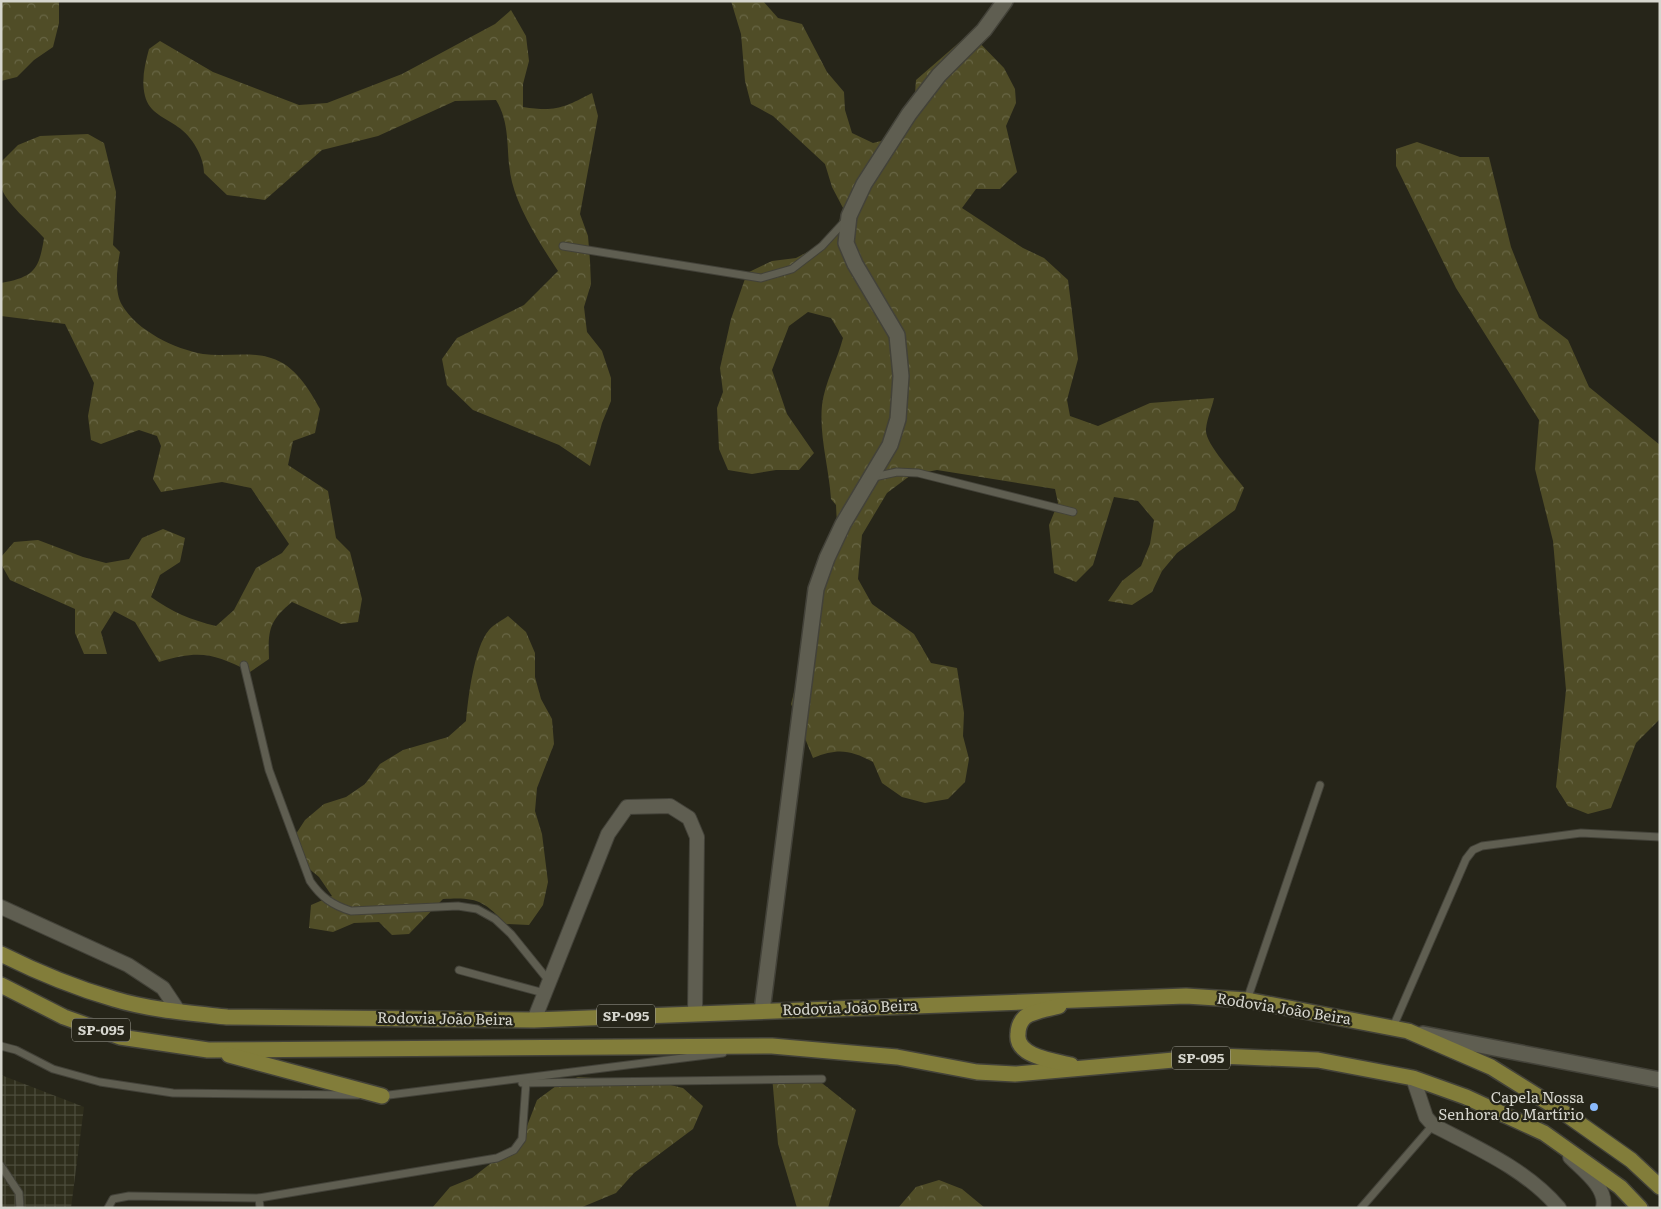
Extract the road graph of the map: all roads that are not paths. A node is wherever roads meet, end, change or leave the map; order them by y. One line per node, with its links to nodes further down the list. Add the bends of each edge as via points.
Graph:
1 (1005, 1): 2 (street, via 984,30 939,75 909,114 864,184)
2 (849, 216): 3 (lane, via 822,246 792,269 761,278); 4 (street, via 846,243 897,335 901,376 898,419 890,445)
3 (564, 246)
4 (871, 478): 5 (lane, via 897,472 918,473); 16 (street, via 843,524 816,589)
5 (1073, 512)
6 (244, 666): 13 (lane, via 269,770 310,881 319,894 335,906 351,911 458,906 477,909 495,919 511,934)
7 (1320, 785): 14 (lane)
8 (1660, 837): 20 (lane, via 1581,833 1482,846 1473,850 1466,859)
9 (1, 907): 17 (street, via 128,965 163,988)
10 (1, 954): 17 (main road, Rodovia João Beira / SP-095, via 28,968 115,1000)
11 (459, 970): 13 (lane)
12 (1, 985): 24 (main road, Rodovia João Beira / SP-095, via 64,1017 120,1037)
13 (547, 987): 18 (street, via 608,834 627,807 670,806 689,818 697,837); 19 (street)
14 (1246, 1000): 15 (main road, Rodovia João Beira / SP-095, via 1186,996); 20 (main road, Rodovia João Beira / SP-095)
15 (1074, 1001): 16 (main road, Rodovia João Beira / SP-095); 25 (main road, via 1026,1016 1019,1025 1017,1038 1024,1050)
16 (762, 1011): 18 (main road, Rodovia João Beira / SP-095)
17 (179, 1012): 19 (main road, Rodovia João Beira / SP-095, via 227,1017)
18 (695, 1014): 19 (main road, Rodovia João Beira / SP-095)
19 (534, 1020)
20 (1393, 1027): 21 (main road, Rodovia João Beira / SP-095)
21 (1408, 1031): 28 (street); 35 (main road, Rodovia João Beira / SP-095, via 1492,1067 1564,1112 1631,1160)
22 (1, 1046): 31 (lane, via 53,1069 100,1082 173,1093)
23 (772, 1046): 24 (main road, Rodovia João Beira / SP-095); 25 (main road, Rodovia João Beira / SP-095, via 897,1057 977,1072 1015,1074); 30 (lane)
24 (208, 1050): 31 (main road)
25 (1084, 1068): 26 (main road, Rodovia João Beira / SP-095, via 1219,1056 1318,1060)
26 (1412, 1078): 32 (street, via 1426,1117); 33 (main road, Rodovia João Beira / SP-095, via 1466,1097)
27 (822, 1079): 29 (lane)
28 (1660, 1080)
29 (526, 1083): 30 (lane); 36 (lane, via 522,1139 514,1150 497,1158)
30 (487, 1084): 31 (lane)
31 (382, 1096)
32 (1433, 1125): 40 (lane); 41 (street, via 1510,1166)
33 (1544, 1133): 42 (street, via 1598,1186 1605,1201); 43 (main road, Rodovia João Beira / SP-095, via 1620,1187)
34 (1, 1166): 37 (lane, via 19,1193)
35 (1660, 1186)
36 (259, 1198): 38 (lane, via 129,1196 113,1199); 39 (lane)
37 (20, 1208)
38 (108, 1208)
39 (260, 1208)
40 (1361, 1208)
41 (1560, 1208)
42 (1604, 1208)
43 (1640, 1208)

